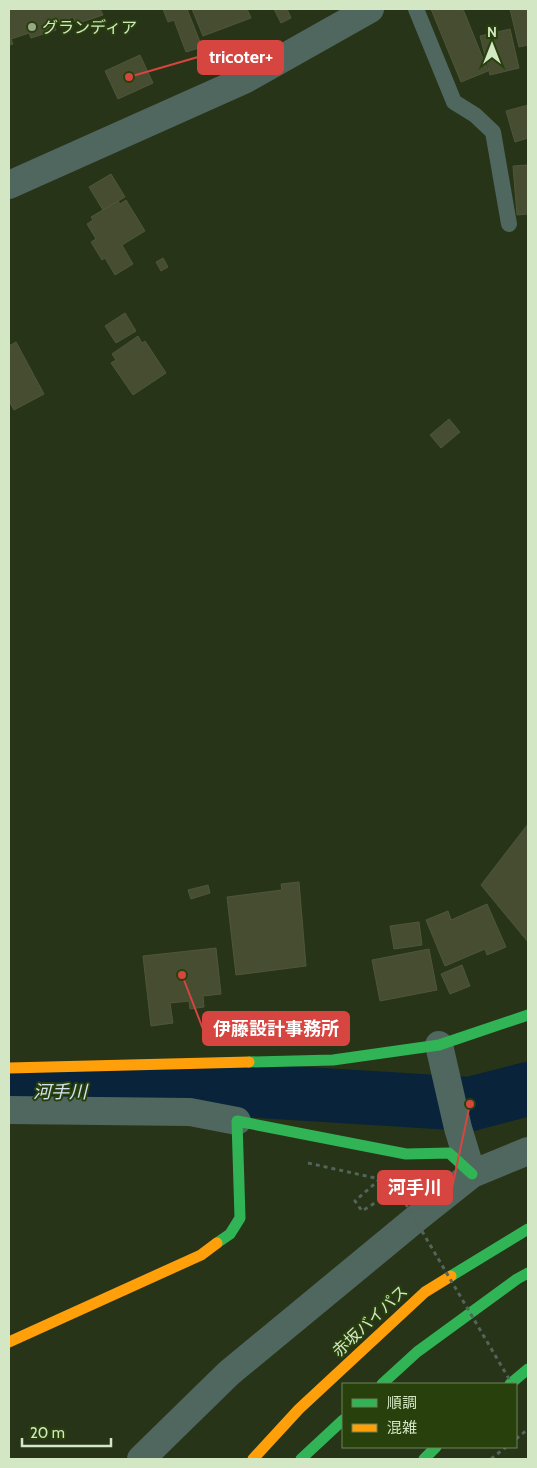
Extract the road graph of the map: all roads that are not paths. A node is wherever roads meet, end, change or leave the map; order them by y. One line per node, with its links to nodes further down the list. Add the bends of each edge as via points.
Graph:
1 (370, 9): 3 (street, via 244,80)
2 (416, 9): 4 (lane, via 454,102 494,132)
3 (10, 180)
4 (509, 224)
5 (528, 1015): 6 (main road)
6 (441, 1051): 7 (main road, via 333,1060); 11 (street)
7 (9, 1068)
8 (9, 1110): 9 (street, via 190,1112)
9 (237, 1121): 11 (main road, via 406,1154 449,1153); 14 (main road, via 240,1218 230,1234 201,1254)
10 (528, 1152): 11 (street)
11 (472, 1174): 20 (street, via 229,1373)
12 (528, 1229): 21 (main road, 赤坂バイパス, via 425,1292 299,1409)
13 (528, 1273): 16 (main road, via 417,1352)
14 (9, 1342)
15 (528, 1369): 17 (main road)
16 (383, 1383)
17 (512, 1383)
18 (342, 1421): 22 (main road)
19 (435, 1448): 23 (main road)
20 (141, 1459)
21 (253, 1459)
22 (301, 1459)
23 (424, 1459)

